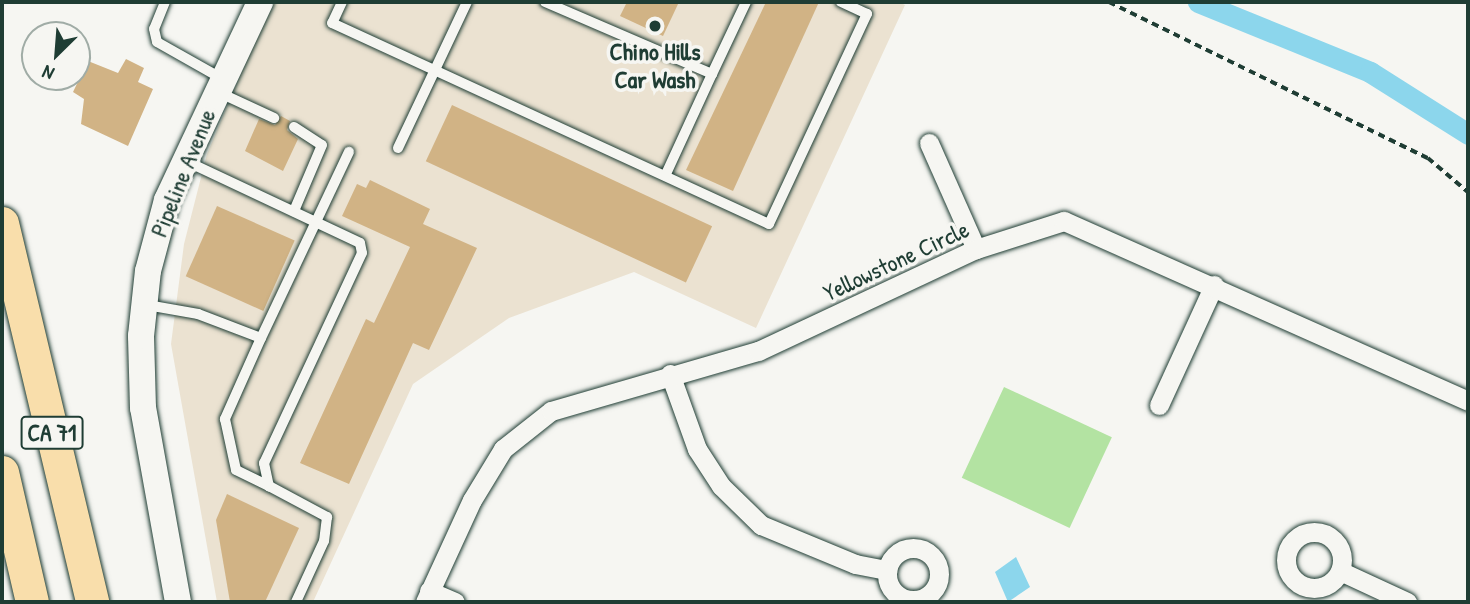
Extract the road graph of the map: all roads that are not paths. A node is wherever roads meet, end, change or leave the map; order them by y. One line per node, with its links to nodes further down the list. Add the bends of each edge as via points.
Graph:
1 (165, 2): 10 (lane, via 154,29 157,42)
2 (260, 2): 10 (main road, Pipeline Avenue)
3 (342, 2): 8 (lane, via 332,23)
4 (467, 2): 8 (lane)
5 (545, 2): 9 (lane)
6 (746, 2): 9 (lane)
7 (841, 2): 17 (lane, via 867,14 769,225)
8 (434, 70): 14 (lane); 17 (lane)
9 (712, 74): 17 (lane)
10 (219, 85): 11 (lane); 16 (main road, Pipeline Avenue)
11 (274, 118)
12 (294, 127): 18 (lane, via 321,145)
13 (929, 143): 21 (street)
14 (398, 148)
15 (349, 152): 19 (lane)
16 (184, 160): 18 (lane); 23 (main road, Pipeline Avenue, via 157,230)
17 (665, 176)
18 (294, 211): 19 (lane)
19 (316, 222): 24 (lane); 29 (lane, via 360,243 362,253 264,463)
20 (2, 223): 34 (highway, CA 71)
21 (976, 249): 22 (street, Yellowstone Circle, via 1065,221); 25 (street, Yellowstone Circle, via 758,351)
22 (1214, 285): 26 (street, Yellowstone Circle); 27 (street)
23 (144, 304): 24 (lane, via 198,314); 35 (main road, Pipeline Avenue, via 143,408)
24 (261, 338): 29 (lane, via 225,419 236,470)
25 (670, 374): 30 (street, via 697,449 721,486 761,525 843,560); 32 (street, Yellowstone Circle, via 551,411 503,449 471,500)
26 (1468, 401)
27 (1159, 405)
28 (2, 472): 33 (highway, CA 71)
29 (270, 486): 36 (lane, via 327,517 324,541)
30 (887, 570)
31 (1340, 571): 38 (street)
32 (427, 596): 37 (street)
33 (32, 602)
34 (92, 602)
35 (178, 602)
36 (296, 602)
37 (455, 602)
38 (1407, 602)

